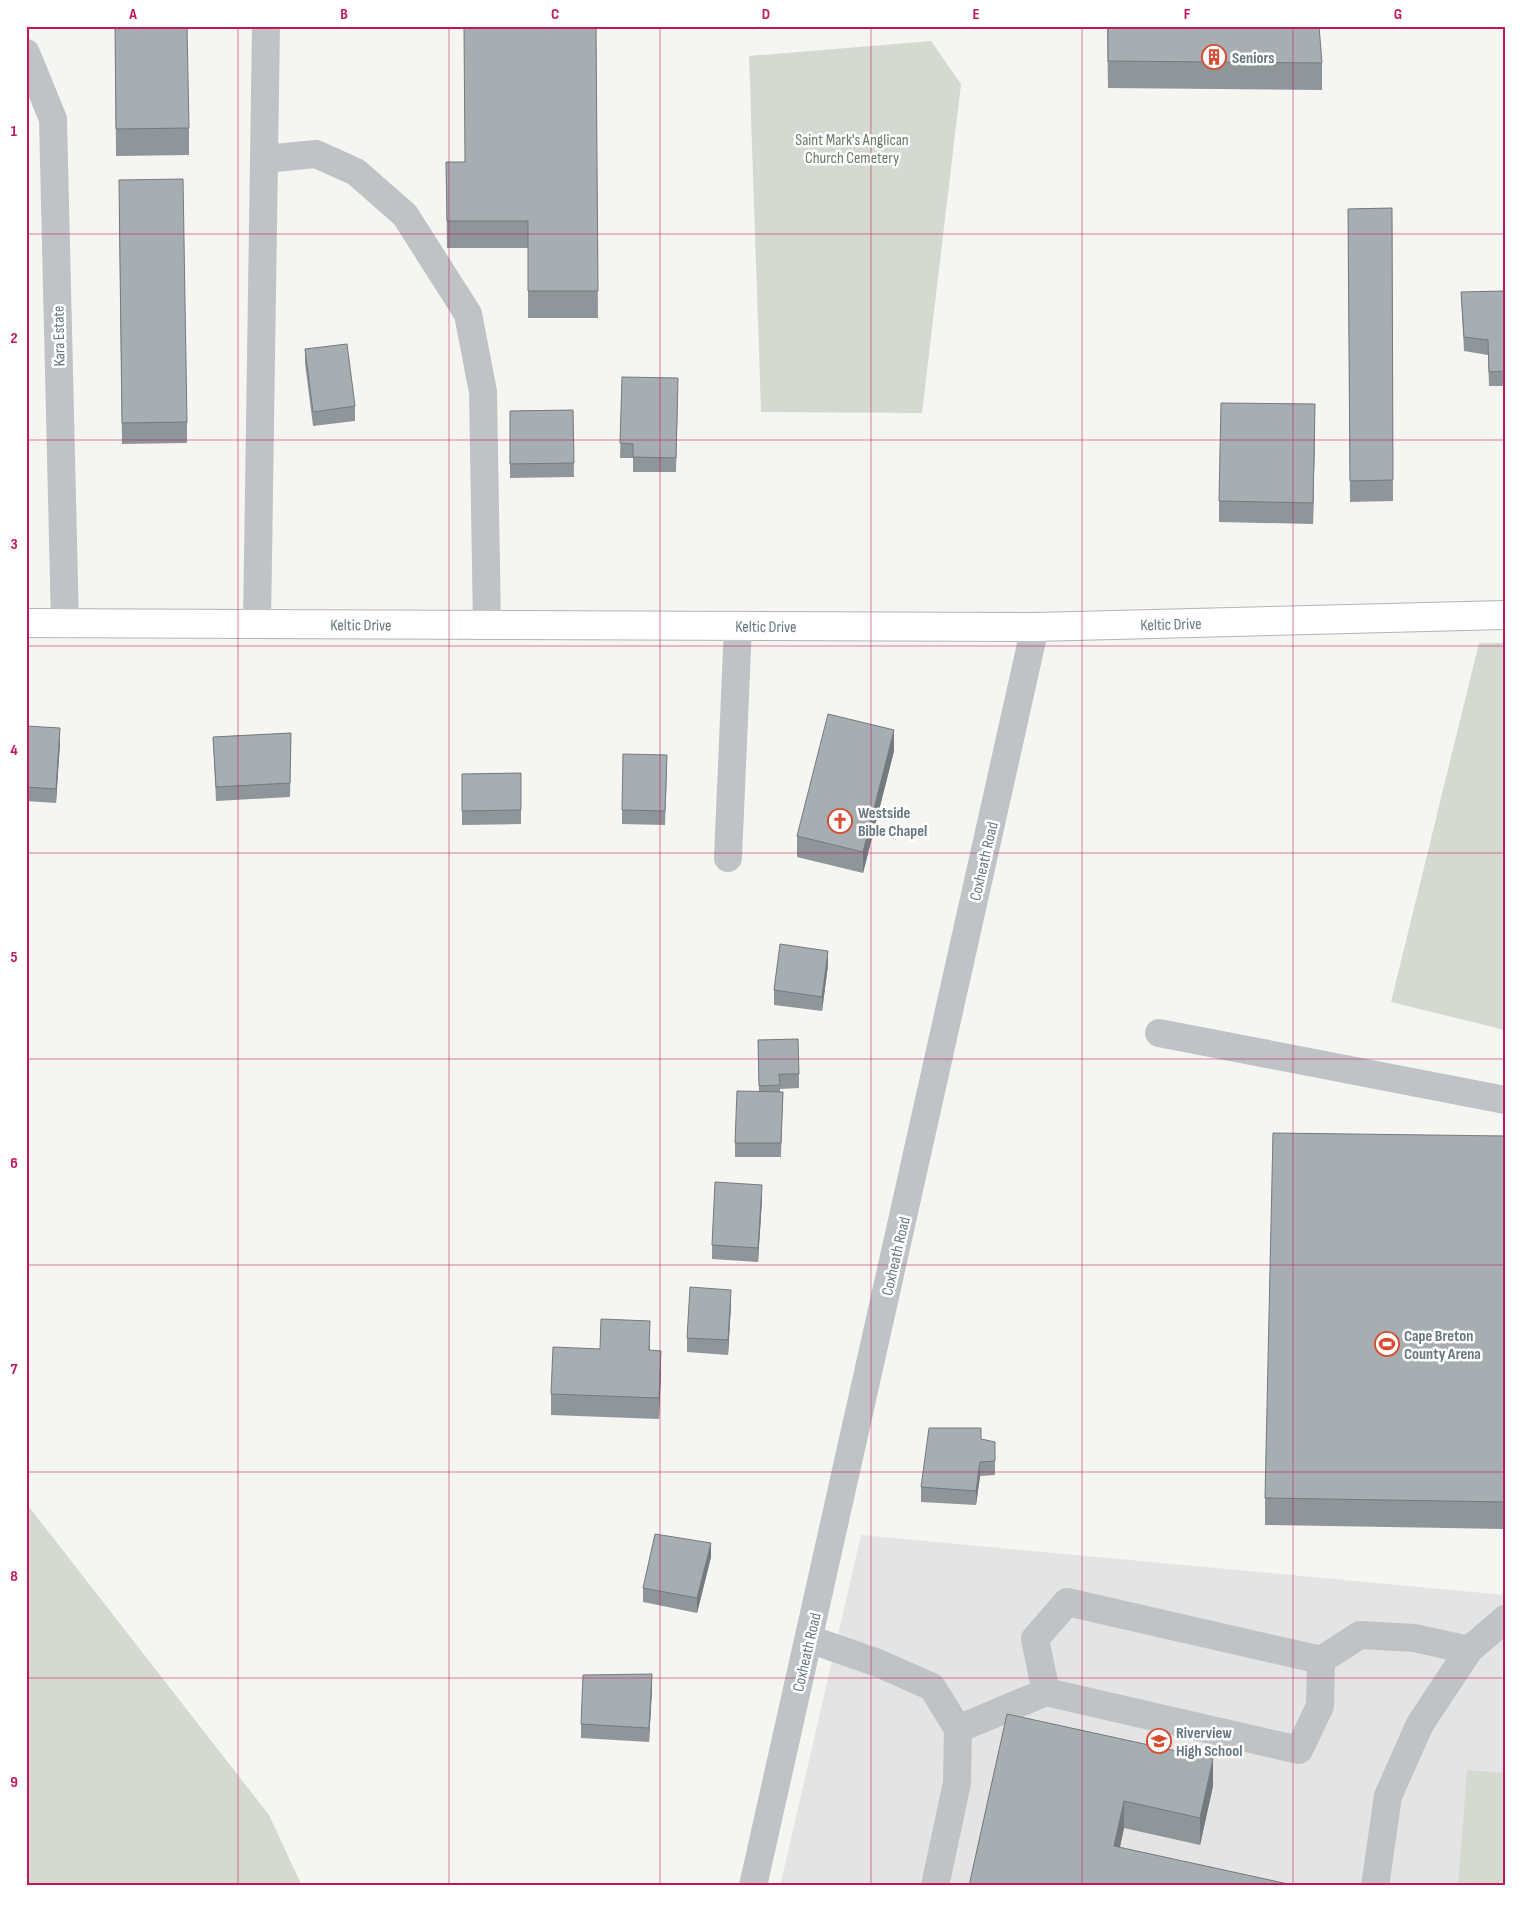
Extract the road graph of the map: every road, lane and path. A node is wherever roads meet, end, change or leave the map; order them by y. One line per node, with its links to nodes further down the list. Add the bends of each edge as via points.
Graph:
1 (266, 26): 3 (street)
2 (26, 53): 6 (street, Kara Estate, via 53,119)
3 (264, 160): 7 (street); 8 (street, via 316,154 356,172 405,215 468,314 483,392)
4 (1505, 615): 10 (main road, Keltic Drive)
5 (26, 624): 6 (main road, Keltic Drive)
6 (65, 624): 7 (main road, Keltic Drive)
7 (257, 624): 8 (main road, Keltic Drive)
8 (487, 625): 9 (main road, Keltic Drive)
9 (738, 626): 10 (main road, Keltic Drive); 11 (street)
10 (1035, 627): 15 (street, Coxheath Road)
11 (728, 858)
12 (1159, 1033): 13 (street)
13 (1505, 1100)
14 (1505, 1618): 16 (street)
15 (809, 1639): 19 (street, via 878,1663 932,1687); 20 (street, Coxheath Road)
16 (1469, 1650): 17 (street, via 1414,1638 1360,1635); 22 (street, via 1420,1724 1388,1796)
17 (1320, 1660): 18 (street, via 1320,1706 1299,1750); 18 (street, via 1067,1602 1035,1639)
18 (1046, 1692): 19 (street)
19 (958, 1729): 21 (street, via 957,1783)
20 (753, 1886)
21 (935, 1886)
22 (1375, 1886)

